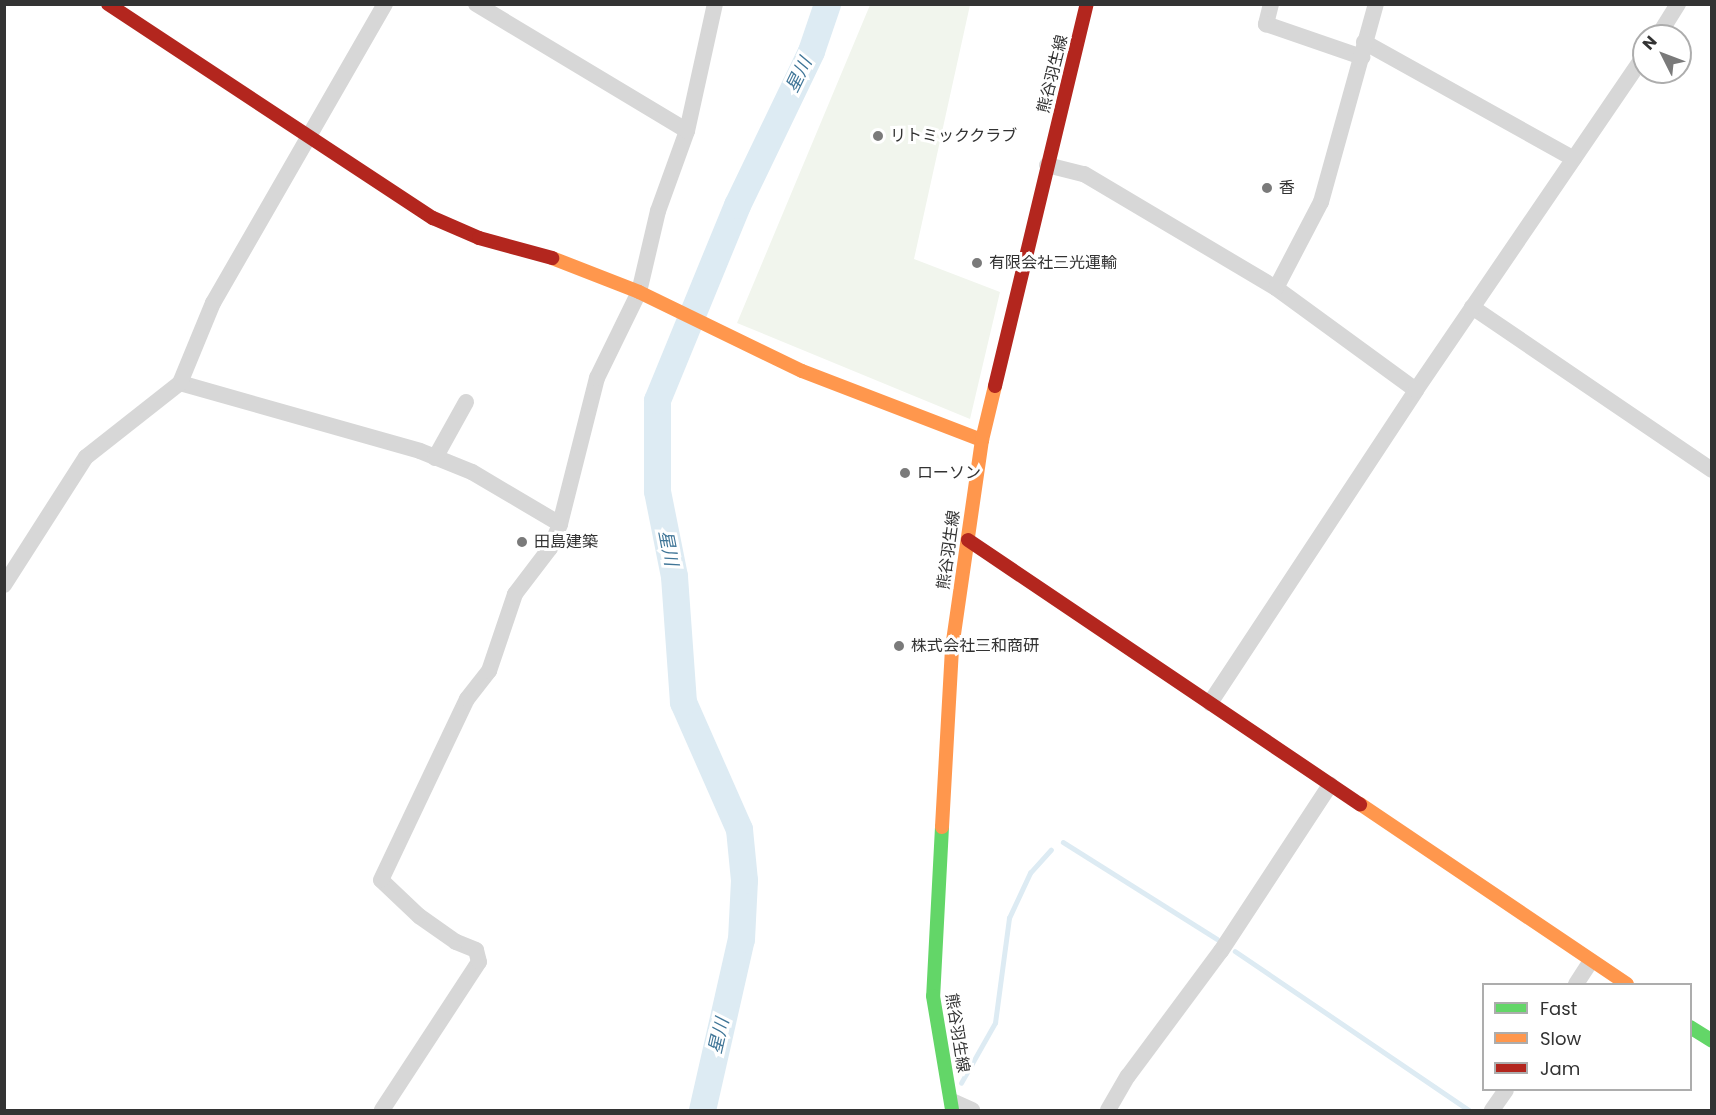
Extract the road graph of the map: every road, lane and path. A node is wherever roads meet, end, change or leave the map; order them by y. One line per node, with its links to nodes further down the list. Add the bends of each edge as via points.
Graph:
1 (108, 4): 14 (street)
2 (385, 4): 14 (street)
3 (476, 4): 9 (street)
4 (715, 4): 13 (street)
5 (1087, 4): 16 (street, 熊谷羽生線)
6 (1271, 4): 11 (street, via 1266,24)
7 (1376, 4): 11 (street)
8 (1678, 4): 10 (street)
9 (503, 10): 13 (street)
10 (1666, 24)
11 (1363, 49): 15 (street); 17 (street, via 1321,202)
12 (1632, 74): 15 (street)
13 (687, 131): 18 (street, via 658,211)
14 (309, 136): 18 (street, via 433,218 479,238 561,260); 20 (street, via 213,303)
15 (1574, 159): 19 (street)
16 (1047, 165): 17 (street, via 1084,174); 23 (street, 熊谷羽生線)
17 (1276, 288): 21 (street)
18 (646, 295): 23 (street, via 802,371); 26 (street, via 597,378)
19 (1472, 307): 21 (street); 25 (street)
20 (180, 383): 24 (street, via 352,430); 28 (street, via 86,457)
21 (1416, 390): 29 (street)
22 (466, 402): 24 (street)
23 (982, 440): 27 (street, 熊谷羽生線)
24 (435, 458): 26 (street, via 471,472)
25 (1712, 470)
26 (560, 524): 38 (street, via 550,548 515,594 489,671 467,699 381,880 419,916 456,942 476,950 479,962)
27 (968, 540): 29 (street); 37 (street, 熊谷羽生線, via 952,648 933,996)
28 (4, 585)
29 (1210, 703): 30 (street)
30 (1330, 784): 31 (street); 40 (street, via 1221,951 1128,1076)
31 (1591, 961): 32 (street); 33 (street)
32 (1577, 983)
33 (1625, 983)
34 (1692, 1028): 35 (street)
35 (1712, 1041)
36 (1505, 1091): 41 (street)
37 (952, 1106): 39 (street)
38 (382, 1110)
39 (972, 1110)
40 (1108, 1110)
41 (1492, 1110)

